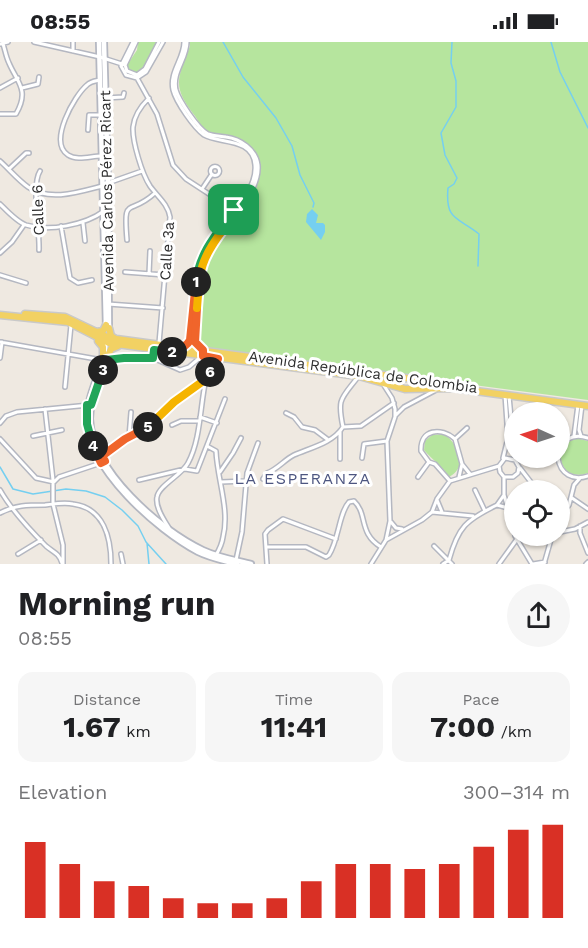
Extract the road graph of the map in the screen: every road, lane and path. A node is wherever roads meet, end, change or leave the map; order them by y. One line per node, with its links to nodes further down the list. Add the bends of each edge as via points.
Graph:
1 (8, 42): 9 (street)
2 (34, 42): 8 (street)
3 (73, 42): 10 (street)
4 (101, 42): 11 (main road, Avenida Carlos Pérez Ricart)
5 (135, 42): 12 (street)
6 (161, 42): 13 (street)
7 (186, 42): 39 (street, via 176,78 180,100 200,130 241,142 255,155 257,175)
8 (42, 43): 10 (street)
9 (1, 44): 15 (street)
10 (73, 51): 11 (street)
11 (102, 58): 12 (street); 17 (main road, Avenida Carlos Pérez Ricart); 21 (main road, Avenida Carlos Pérez Ricart)
12 (123, 65): 13 (street, via 130,73); 16 (street, via 126,75)
13 (144, 73): 16 (street)
14 (39, 77): 19 (street, via 38,84)
15 (18, 78): 18 (street); 19 (street)
16 (137, 78): 22 (street)
17 (100, 80): 24 (main road, Avenida Carlos Pérez Ricart); 27 (street, via 86,86 70,108 61,143 70,156)
18 (0, 88)
19 (21, 88): 23 (street, via 16,114)
20 (124, 93): 21 (street, via 122,97)
21 (105, 98): 33 (main road, Avenida Carlos Pérez Ricart)
22 (149, 98): 31 (street, Calle 3a, via 133,126); 34 (street, via 173,165)
23 (0, 114)
24 (101, 115): 25 (street, via 89,116); 27 (main road, Avenida Carlos Pérez Ricart)
25 (88, 130)
26 (29, 153): 29 (street)
27 (103, 156): 33 (main road, Avenida Carlos Pérez Ricart)
28 (0, 161): 29 (street)
29 (9, 169): 35 (street)
30 (40, 171): 35 (street, Calle 6)
31 (142, 171): 33 (street); 36 (street, Calle 3a)
32 (212, 174): 34 (street)
33 (106, 185): 35 (street, via 57,195); 38 (main road, Avenida Carlos Pérez Ricart)
34 (201, 189): 39 (street)
35 (36, 192): 43 (street, Calle 6)
36 (155, 193): 44 (street, via 127,210); 52 (street, Calle 3a, via 167,206 170,217)
37 (1, 207): 41 (street)
38 (106, 211): 40 (street); 55 (main road, Avenida Carlos Pérez Ricart)
39 (236, 211): 56 (street, via 204,259)
40 (83, 223): 42 (street); 45 (street)
41 (24, 225): 43 (street); 48 (street)
42 (61, 226): 43 (street); 53 (street, via 70,278 78,283)
43 (39, 227): 46 (street, Calle 6)
44 (127, 240)
45 (86, 241)
46 (39, 250)
47 (150, 251): 50 (street)
48 (0, 253)
49 (125, 272): 50 (street)
50 (149, 273): 52 (street)
51 (0, 275): 54 (street)
52 (165, 275): 57 (street, Calle 3a)
53 (92, 280)
54 (26, 284)
55 (107, 304): 57 (street); 60 (main road, Avenida Carlos Pérez Ricart)
56 (195, 306): 65 (street, via 190,340); 67 (street, via 194,339)
57 (163, 308): 64 (street, Calle 3a)
58 (0, 313): 59 (main road, Avenida República de Colombia); 61 (main road, Avenida República de Colombia, via 59,316)
59 (71, 324): 61 (main road, Avenida República de Colombia); 66 (street)
60 (107, 326): 61 (main road); 62 (main road, Avenida Carlos Pérez Ricart); 62 (main road)
61 (94, 333): 62 (main road, Avenida República de Colombia); 71 (main road, via 103,347)
62 (110, 341): 64 (main road, Avenida República de Colombia); 71 (main road, Avenida Carlos Pérez Ricart); 71 (main road, via 111,349)
63 (1, 342): 66 (street); 69 (street)
64 (157, 348): 65 (main road, Avenida República de Colombia); 70 (street, Calle 3a)
65 (177, 351): 67 (main road, Avenida República de Colombia)
66 (67, 353): 71 (street); 77 (street)
67 (203, 354): 68 (main road, Avenida República de Colombia); 70 (street, via 180,370)
68 (220, 356): 72 (main road, Avenida República de Colombia); 73 (street); 74 (main road, Avenida República de Colombia)
69 (0, 358)
70 (153, 358): 71 (street)
71 (104, 360): 85 (main road, Avenida Carlos Pérez Ricart)
72 (359, 376): 74 (main road, Avenida República de Colombia); 96 (street, via 340,402)
73 (206, 379): 91 (street); 102 (street, via 146,429)
74 (384, 379): 75 (main road, Avenida República de Colombia); 78 (main road, Avenida República de Colombia); 84 (street)
75 (401, 379): 76 (main road, Avenida República de Colombia); 78 (main road, via 405,383)
76 (418, 380): 80 (main road, via 411,383); 86 (main road, Avenida República de Colombia)
77 (65, 387)
78 (402, 388): 80 (main road, Avenida República de Colombia)
79 (440, 388): 80 (main road, Avenida República de Colombia); 81 (main road, Avenida República de Colombia); 90 (street, via 404,407)
80 (414, 389)
81 (507, 395): 83 (street); 86 (main road, Avenida República de Colombia); 115 (street, via 508,438)
82 (225, 399): 93 (street)
83 (508, 402)
84 (394, 403): 90 (street); 96 (street, via 361,426)
85 (89, 405): 87 (street); 114 (main road, via 91,429)
86 (584, 405): 100 (street); 101 (street)
87 (45, 408): 92 (street, via 12,413); 98 (street)
88 (131, 412): 102 (street)
89 (286, 413): 107 (street, via 302,427)
90 (395, 417): 109 (street)
91 (200, 419): 93 (street); 94 (street); 122 (street)
92 (0, 423)
93 (217, 423): 111 (street)
94 (171, 425)
95 (467, 428): 108 (street)
96 (341, 429): 107 (street); 113 (street)
97 (62, 430): 98 (street)
98 (47, 433): 99 (street); 143 (street)
99 (33, 436)
100 (573, 436): 101 (street); 104 (street)
101 (581, 436): 105 (street)
102 (129, 437): 114 (street)
103 (241, 438): 125 (street)
104 (570, 438)
105 (588, 438)
106 (0, 439): 143 (street, via 36,478)
107 (327, 439): 136 (street, via 294,455)
108 (455, 439): 116 (street, via 442,431 428,433 421,451); 117 (street)
109 (387, 441): 112 (street, via 364,444); 165 (street)
110 (258, 443): 139 (street)
111 (207, 446): 122 (street, via 197,471); 125 (street, via 216,451)
112 (362, 458)
113 (340, 459)
114 (103, 460): 143 (street); 169 (main road, via 136,501); 187 (main road, via 127,496 146,515 195,550)
115 (502, 460): 118 (street)
116 (429, 462): 126 (street); 131 (street)
117 (462, 464): 127 (street); 132 (street)
118 (499, 466): 123 (street); 124 (street)
119 (519, 468): 128 (street)
120 (520, 468): 137 (street)
121 (561, 468): 129 (street)
122 (185, 469): 138 (street); 169 (street, via 157,496)
123 (487, 469): 124 (street); 127 (street)
124 (500, 472): 133 (street)
125 (219, 473): 142 (street)
126 (441, 473): 141 (street); 145 (street)
127 (470, 474): 132 (street)
128 (516, 476): 134 (street); 137 (street)
129 (570, 476): 135 (street); 144 (street)
130 (588, 476): 135 (street)
131 (418, 477)
132 (459, 477): 141 (street)
133 (504, 477): 134 (street); 140 (street)
134 (510, 478)
135 (580, 478): 144 (street)
136 (263, 479)
137 (528, 479)
138 (139, 480)
139 (247, 480): 142 (street); 188 (street)
140 (504, 480)
141 (450, 481): 145 (street)
142 (221, 482): 186 (street, via 225,524)
143 (53, 483): 153 (street)
144 (574, 485): 149 (street)
145 (444, 487): 150 (street)
146 (475, 490): 159 (street)
147 (0, 491): 156 (street)
148 (504, 495): 154 (street)
149 (571, 498): 151 (street); 152 (street)
150 (436, 499): 160 (street); 161 (street)
151 (570, 502)
152 (579, 503): 155 (street); 158 (street)
153 (53, 504): 156 (street); 191 (street, via 61,532); 192 (street, via 86,508 100,519 108,532)
154 (497, 505): 157 (street); 159 (street)
155 (570, 506)
156 (10, 507): 162 (street); 175 (street)
157 (504, 507)
158 (588, 508)
159 (485, 511): 164 (street)
160 (432, 512): 161 (street); 171 (street)
161 (442, 512): 163 (street)
162 (0, 513)
163 (462, 516): 164 (street); 167 (street)
164 (473, 516): 167 (street)
165 (390, 520): 171 (street, via 396,528); 176 (street)
166 (588, 522): 168 (street)
167 (465, 525): 189 (street, via 455,539)
168 (580, 526): 170 (street); 173 (street)
169 (168, 528): 186 (main road)
170 (575, 529): 172 (street); 173 (street)
171 (404, 530): 176 (street)
172 (570, 530)
173 (580, 533): 183 (street)
174 (336, 539): 181 (street, via 326,556 306,547); 181 (street, via 283,519 265,534); 182 (street, via 344,508 354,501 367,534)
175 (41, 540): 184 (street); 191 (street, via 60,555)
176 (386, 540): 182 (street)
177 (434, 546): 189 (street)
178 (510, 546): 198 (street)
179 (522, 546): 199 (street)
180 (550, 546): 190 (street)
181 (266, 547): 195 (street)
182 (381, 547): 196 (street)
183 (588, 553)
184 (18, 554)
185 (121, 554): 193 (street)
186 (216, 555): 187 (main road)
187 (223, 561): 188 (main road)
188 (237, 562): 194 (main road)
189 (450, 562): 197 (street)
190 (544, 563): 199 (street)
191 (63, 564)
192 (111, 564)
193 (123, 564)
194 (251, 564)
195 (267, 564)
196 (371, 564)
197 (443, 564)
198 (499, 564)
199 (533, 564)

